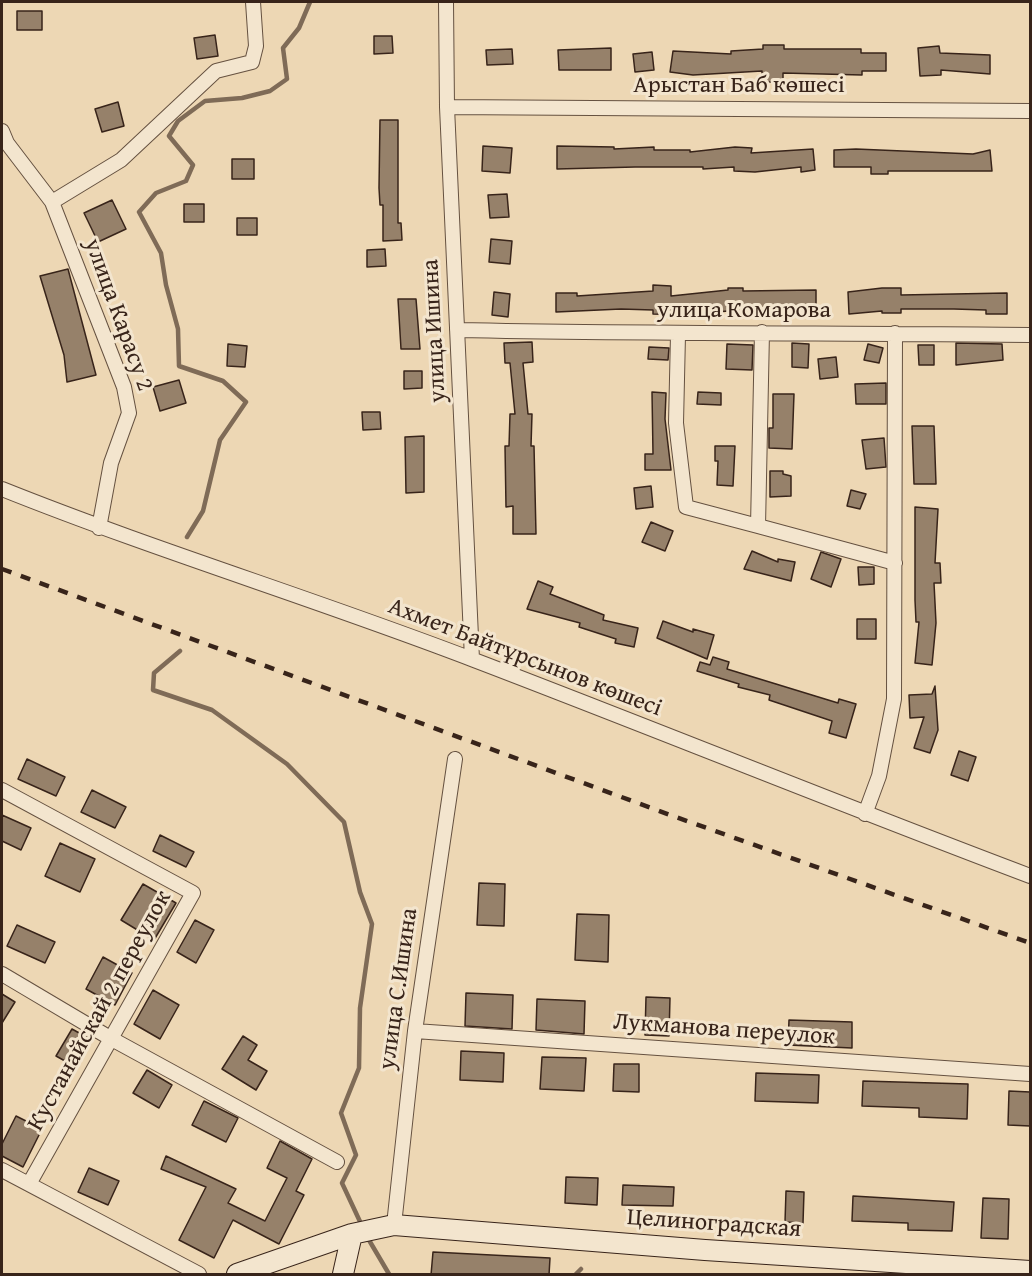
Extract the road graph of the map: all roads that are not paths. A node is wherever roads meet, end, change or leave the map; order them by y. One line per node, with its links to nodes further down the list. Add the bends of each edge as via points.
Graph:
1 (253, 2): 6 (street, via 256,46 252,62 216,71 121,160)
2 (446, 2): 3 (street, улица Ишина)
3 (447, 107): 4 (street, Арыстан Баб көшесі); 7 (street, улица Ишина)
4 (1030, 111)
5 (2, 131): 6 (street, улица Карасу 2)
6 (52, 202): 14 (street, улица Карасу 2, via 124,387 129,413 111,463)
7 (457, 330): 11 (street, улица Комарова); 16 (street, улица Ишина)
8 (762, 332): 9 (street, улица Комарова); 11 (street, улица Комарова); 13 (street)
9 (895, 333): 10 (street, улица Комарова); 15 (street)
10 (1030, 334)
11 (678, 335): 13 (street, via 676,423 686,507)
12 (2, 489): 14 (street, Ахмет Байтұрсынов көшесі)
13 (758, 526): 15 (street)
14 (99, 528): 16 (street, Ахмет Байтұрсынов көшесі)
15 (895, 563): 19 (street, via 894,699 879,777)
16 (472, 659): 19 (street, Ахмет Байтұрсынов көшесі)
17 (455, 759): 22 (street, улица С.Ишина)
18 (2, 790): 23 (street, Кустанайскай 2 переулок, via 193,893)
19 (865, 814): 20 (street, Ахмет Байтұрсынов көшесі)
20 (1030, 876)
21 (2, 974): 23 (street)
22 (415, 1031): 24 (street, Лукманова переулок); 28 (street, улица С.Ишина)
23 (110, 1038): 25 (street); 27 (street, Кустанайскай 2 переулок)
24 (1030, 1074)
25 (337, 1162)
26 (2, 1170): 27 (street)
27 (28, 1184): 31 (street)
28 (394, 1225): 29 (street, Целиноградская); 30 (street, Целиноградская)
29 (352, 1234): 32 (street); 33 (street)
30 (1030, 1271)
31 (199, 1275)
32 (237, 1275)
33 (343, 1275)

